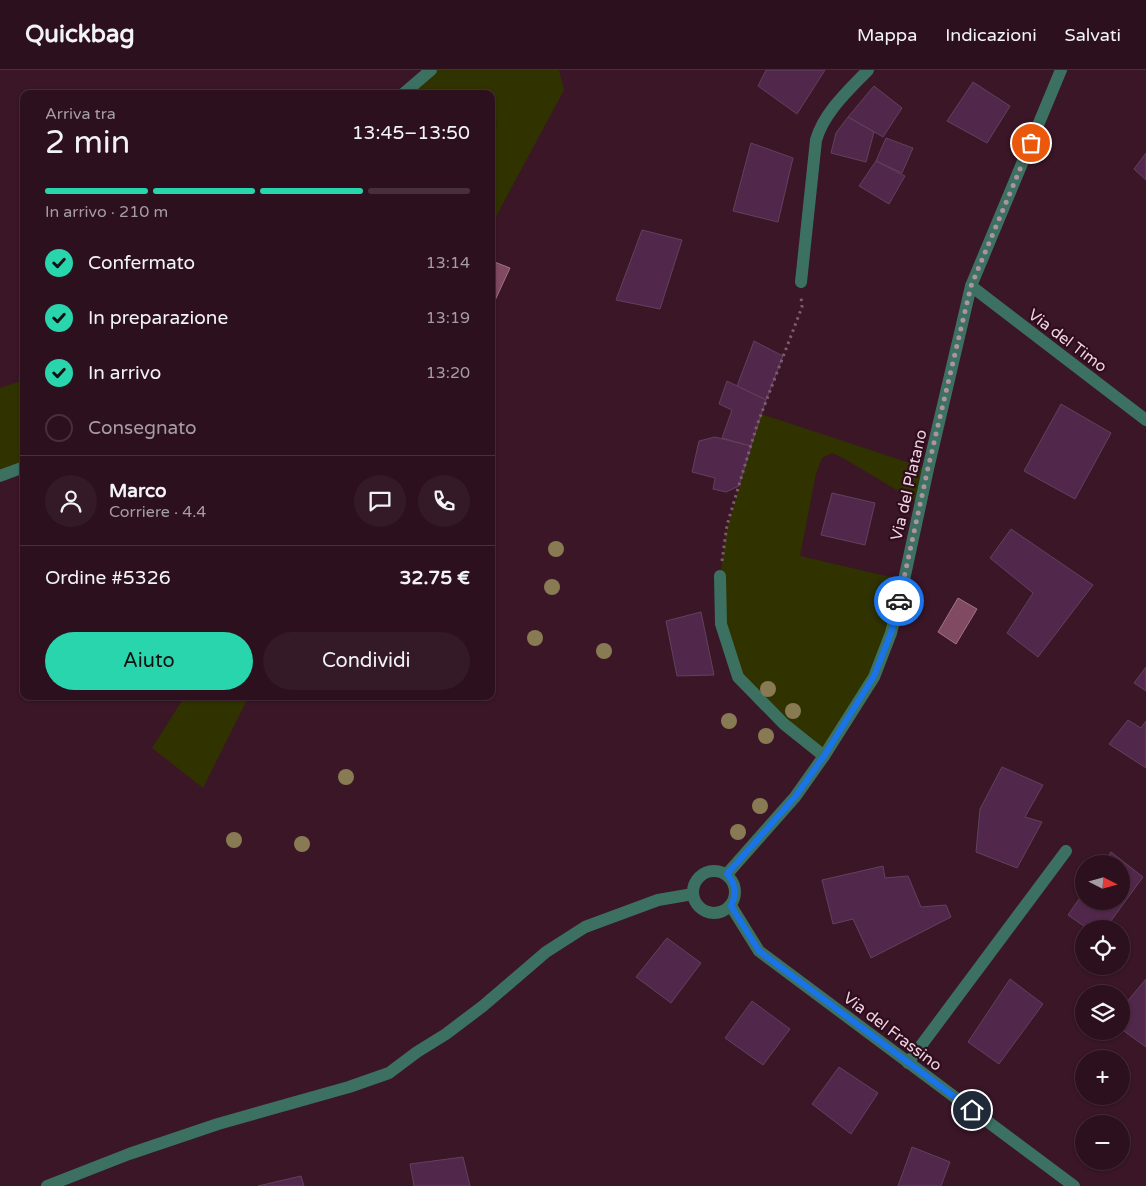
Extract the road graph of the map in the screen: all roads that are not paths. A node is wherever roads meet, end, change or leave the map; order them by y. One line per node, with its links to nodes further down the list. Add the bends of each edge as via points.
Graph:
1 (431, 70): 4 (street)
2 (868, 70): 5 (street, via 836,105 816,140)
3 (1061, 70): 6 (street, Via del Platano)
4 (408, 90)
5 (801, 282)
6 (971, 286): 7 (street, Via del Timo); 11 (street, Via del Platano, via 891,633 874,676)
7 (1146, 420)
8 (20, 468): 9 (street)
9 (0, 476)
10 (720, 576): 11 (street, via 721,624 738,677 784,724)
11 (824, 756): 13 (street, Via del Platano, via 795,797)
12 (1066, 851): 16 (street)
13 (727, 874): 14 (street, via 713,870 700,875 695,880); 15 (street, via 736,892)
14 (693, 894): 15 (street, via 704,911 719,913); 17 (street, via 658,900 585,927 546,952 483,1006 389,1073 218,1124)
15 (731, 906): 16 (street, Via del Frassino, via 759,951)
16 (908, 1063): 18 (street, Via del Frassino)
17 (47, 1186)
18 (1074, 1186)

